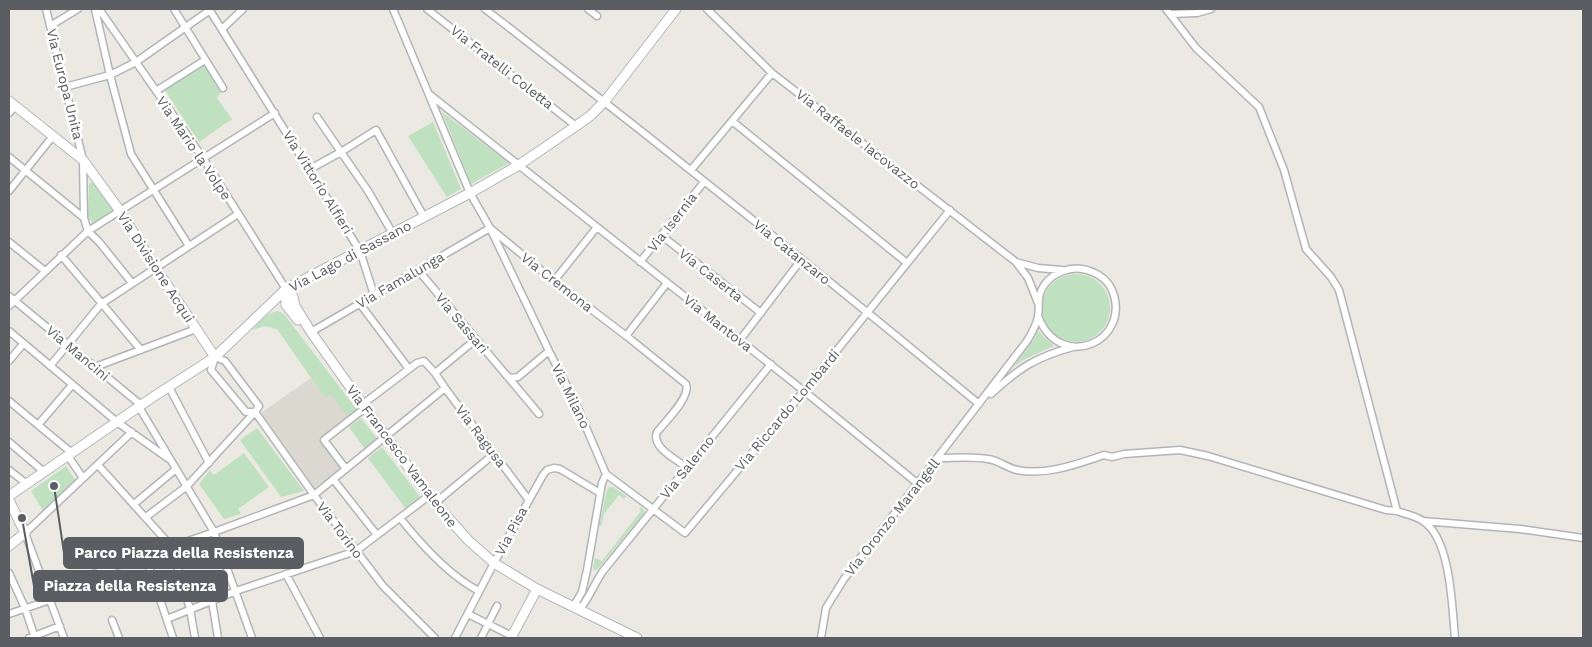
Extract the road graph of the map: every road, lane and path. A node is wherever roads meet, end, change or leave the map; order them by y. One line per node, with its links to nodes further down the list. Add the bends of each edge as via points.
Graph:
1 (46, 9): 18 (street, Via Europa Unita)
2 (78, 9): 18 (street)
3 (95, 9): 24 (street)
4 (99, 9): 22 (street, Via Mario la Volpe)
5 (174, 9): 19 (street)
6 (243, 9): 20 (street)
7 (393, 9): 28 (street, Via Milano)
8 (427, 9): 34 (street, Via Fratelli Coletta)
9 (588, 9): 16 (street)
10 (676, 9): 29 (main road, Via Lago di Sassano)
11 (707, 9): 23 (street, Via Raffaele Iacovazzo)
12 (1166, 9): 17 (street)
13 (1211, 9): 17 (street)
14 (210, 10): 19 (street); 20 (street, Via Vittorio Alfieri)
15 (489, 10): 29 (street, Via Catanzaro)
16 (597, 16)
17 (1173, 17): 146 (street, via 1196,48 1259,107 1284,170 1306,249 1339,290)
18 (50, 26): 25 (street, Via Europa Unita)
19 (186, 28): 21 (street); 22 (street)
20 (222, 30): 31 (street, Via Vittorio Alfieri)
21 (206, 60): 26 (street); 27 (street)
22 (136, 62): 24 (street); 27 (street, Via Mario la Volpe)
23 (772, 73): 33 (street); 48 (street, Via Raffaele Iacovazzo)
24 (110, 75): 25 (street); 45 (street, via 131,154)
25 (65, 87): 39 (street, Via Europa Unita)
26 (223, 88)
27 (156, 91): 38 (street, Via Mario la Volpe)
28 (428, 94): 40 (street, Via Mantova); 47 (street, Via Milano)
29 (604, 102): 34 (main road, Via Lago di Sassano); 43 (street, Via Catanzaro)
30 (11, 106): 35 (main road, Via Divisione Acqui)
31 (275, 113): 38 (street); 42 (street, Via Vittorio Alfieri)
32 (317, 117): 36 (street)
33 (732, 121): 43 (street); 65 (street)
34 (576, 126): 40 (main road, Via Lago di Sassano)
35 (53, 136): 39 (main road, Via Divisione Acqui); 41 (street)
36 (341, 152): 42 (street); 51 (street, via 376,130); 56 (street)
37 (9, 157): 41 (street)
38 (203, 158): 45 (street); 50 (street, Via Mario la Volpe)
39 (83, 160): 49 (main road, Via Divisione Acqui); 52 (street, Via Europa Unita)
40 (519, 165): 47 (main road, Via Lago di Sassano); 53 (street, Via Mantova)
41 (25, 170): 46 (street); 52 (street)
42 (310, 170): 60 (street, Via Vittorio Alfieri)
43 (691, 170): 44 (street, Via Catanzaro)
44 (704, 182): 57 (street, Via Isernia); 62 (street, Via Catanzaro)
45 (153, 190): 49 (street); 59 (street)
46 (9, 191)
47 (470, 193): 51 (main road, Via Lago di Sassano); 54 (street, Via Milano)
48 (950, 210): 64 (street, Via Raffaele Iacovazzo); 65 (street, Via Riccardo Lombardi)
49 (120, 211): 55 (street); 66 (main road, Via Divisione Acqui)
50 (238, 214): 59 (street); 73 (street, Via Mario la Volpe)
51 (424, 217): 56 (main road, Via Lago di Sassano)
52 (84, 218): 55 (street, Via Europa Unita)
53 (597, 227): 63 (street, Via Mantova); 70 (street)
54 (490, 228): 67 (street, Via Famalunga); 70 (street, Via Cremona); 95 (street, Via Milano)
55 (88, 231): 61 (street); 71 (street)
56 (393, 234): 60 (main road, Via Lago di Sassano)
57 (662, 236): 63 (street, Via Isernia); 83 (street, Via Caserta)
58 (9, 242): 69 (street)
59 (189, 246): 66 (street)
60 (360, 251): 73 (main road, Via Lago di Sassano); 74 (street, Via Vittorio Alfieri)
61 (61, 255): 69 (street); 77 (street)
62 (801, 260): 82 (street, Via Catanzaro); 83 (street)
63 (640, 262): 72 (street, Via Mantova)
64 (1016, 262): 68 (street); 76 (street, via 1028,278)
65 (907, 263): 82 (street, Via Riccardo Lombardi)
66 (155, 268): 71 (street); 85 (main road, Via Divisione Acqui)
67 (418, 270): 74 (street, Via Famalunga); 89 (street, Via Sassari)
68 (1064, 270): 76 (street, via 1046,283); 93 (street, via 1090,270 1111,287 1116,300 1113,324 1107,333 1088,345)
69 (45, 271): 75 (street)
70 (554, 281): 88 (street, Via Cremona)
71 (132, 283): 77 (street)
72 (666, 283): 88 (street); 90 (street, Via Mantova)
73 (286, 289): 79 (main road); 81 (main road, Via Lago di Sassano); 87 (main road)
74 (374, 296): 78 (street, Via Famalunga)
75 (12, 298): 80 (street); 92 (street, Via Mancini)
76 (1038, 303): 84 (street)
77 (101, 304): 92 (street); 94 (street)
78 (360, 304): 87 (street, Via Famalunga); 101 (street)
79 (286, 305): 81 (main road); 87 (main road)
80 (9, 306)
81 (267, 306): 96 (main road, Via Lago di Sassano)
82 (868, 312): 107 (street, Via Riccardo Lombardi); 109 (street, Via Catanzaro)
83 (761, 313): 90 (street)
84 (1038, 316): 93 (street, via 1051,337); 109 (street, via 1027,341)
85 (196, 329): 94 (street); 96 (main road, Via Divisione Acqui)
86 (9, 331): 91 (street)
87 (311, 332): 112 (main road, Via Francesco Vamaleone)
88 (626, 336): 127 (street, Via Cremona, via 686,384 688,389 684,398 655,436 658,445)
89 (475, 340): 102 (street); 103 (street, Via Sassari)
90 (740, 340): 98 (street, Via Mantova)
91 (23, 344): 97 (street); 99 (street)
92 (68, 344): 99 (street); 100 (street, Via Mancini)
93 (1074, 347): 109 (street, via 1030,363)
94 (141, 350): 100 (street)
95 (549, 351): 103 (street, via 518,377); 132 (street, Via Milano)
96 (215, 357): 105 (main road, Via Lago di Sassano); 113 (street, via 225,362 259,406); 113 (street, via 211,370 246,412)
97 (9, 362)
98 (771, 364): 107 (street, Via Mantova); 127 (street, Via Salerno)
99 (50, 366): 104 (street)
100 (95, 367): 111 (street, Via Mancini)
101 (409, 369): 102 (street, via 424,361); 112 (street)
102 (435, 373): 106 (street, Via Ragusa)
103 (507, 376): 115 (street, Via Sassari)
104 (72, 385): 116 (street); 117 (street)
105 (169, 387): 111 (main road, Via Lago di Sassano); 125 (street)
106 (445, 388): 119 (street); 122 (street, Via Ragusa)
107 (804, 391): 135 (street, Via Mantova); 145 (street, Via Riccardo Lombardi, via 685,533)
108 (9, 401): 110 (street)
109 (979, 404): 123 (street, Via Oronzo Marangell)
110 (15, 406): 114 (street); 117 (street)
111 (140, 406): 116 (main road, Via Lago di Sassano); 124 (street, Via Mancini)
112 (364, 406): 119 (main road, Via Francesco Vamaleone); 129 (street, via 324,440)
113 (255, 412): 125 (street); 139 (street, Via Torino)
114 (9, 413)
115 (539, 414)
116 (117, 422): 118 (street); 121 (main road, Via Lago di Sassano)
117 (38, 425): 121 (street)
118 (132, 432): 124 (street); 126 (street)
119 (386, 437): 129 (street); 140 (main road, Via Francesco Vamaleone)
120 (9, 442): 131 (street)
121 (70, 454): 131 (main road, Via Lago di Sassano); 133 (street)
122 (494, 454): 141 (street, Via Ragusa); 143 (street)
123 (937, 458): 135 (street, Via Oronzo Marangell); 146 (street, via 990,459 1016,470 1034,471 1057,469 1104,455 1112,457 1180,450)
124 (172, 462): 128 (street, Via Mancini)
125 (210, 463): 137 (street)
126 (98, 465): 133 (street); 144 (street)
127 (686, 467): 145 (street, Via Salerno)
128 (176, 469): 137 (street, Via Mancini); 144 (street)
129 (346, 469): 134 (street)
130 (9, 470): 136 (street)
131 (44, 472): 136 (main road, Via Lago di Sassano)
132 (606, 474): 138 (street); 145 (street, Via Riccardo Lombardi)
133 (83, 478): 150 (street)
134 (333, 480): 139 (street); 152 (street)
135 (917, 483): 192 (street, Via Oronzo Marangell, via 839,587 826,608)
136 (27, 484): 142 (main road, Via Lago di Sassano)
137 (187, 486): 147 (street); 151 (street, Via Mancini)
138 (600, 493): 141 (street, Via Pisa, via 560,468 554,468 547,470); 159 (street)
139 (314, 495): 151 (street); 156 (street, Via Torino)
140 (430, 495): 143 (main road, Via Francesco Vamaleone); 148 (street)
141 (528, 499): 158 (street, Via Pisa)
142 (9, 500): 150 (main road)
143 (435, 503): 158 (main road, Via Francesco Vamaleone)
144 (134, 504): 147 (street)
145 (653, 508): 160 (street, Via Salerno)
146 (1397, 511): 149 (street)
147 (146, 517): 155 (street)
148 (400, 518): 152 (street); 166 (street, via 435,557)
149 (1423, 521): 153 (street); 193 (street, via 1437,538 1447,569)
150 (24, 531): 154 (main road); 164 (street)
151 (214, 532): 155 (street); 165 (street, Via Mancini)
152 (377, 535): 156 (street)
153 (1583, 538)
154 (9, 546)
155 (171, 546): 157 (street); 171 (street)
156 (356, 551): 162 (street); 188 (street, Via Torino, via 383,586)
157 (145, 555): 164 (street); 175 (street)
158 (494, 563): 163 (main road, Via Francesco Vamaleone); 166 (street, Via Pisa)
159 (587, 570): 160 (street, via 591,573); 172 (street, via 576,602)
160 (603, 571): 172 (street, Via Salerno)
161 (9, 573): 170 (street)
162 (286, 574): 165 (street); 187 (street)
163 (537, 589): 172 (main road, Via Francesco Vamaleone); 179 (main road)
164 (47, 590): 167 (street)
165 (236, 591): 168 (street); 186 (street, Via Mancini)
166 (480, 591): 174 (street, Via Pisa)
167 (50, 600): 170 (street); 178 (street)
168 (212, 601): 171 (street); 185 (street)
169 (496, 606): 177 (street)
170 (25, 608): 173 (street); 180 (street)
171 (190, 610): 175 (street); 184 (street)
172 (579, 610): 191 (main road, Via Francesco Vamaleone)
173 (9, 614)
174 (468, 614): 177 (street); 189 (street, Via Pisa)
175 (166, 619): 183 (street)
176 (112, 620): 182 (street)
177 (488, 624): 179 (street); 190 (street)
178 (60, 626): 180 (street); 181 (street)
179 (511, 637)
180 (33, 638)
181 (64, 638)
182 (119, 638)
183 (173, 638)
184 (195, 638)
185 (218, 638)
186 (252, 638)
187 (320, 638)
188 (435, 638)
189 (455, 638)
190 (481, 638)
191 (637, 638)
192 (821, 638)
193 (1455, 638)

